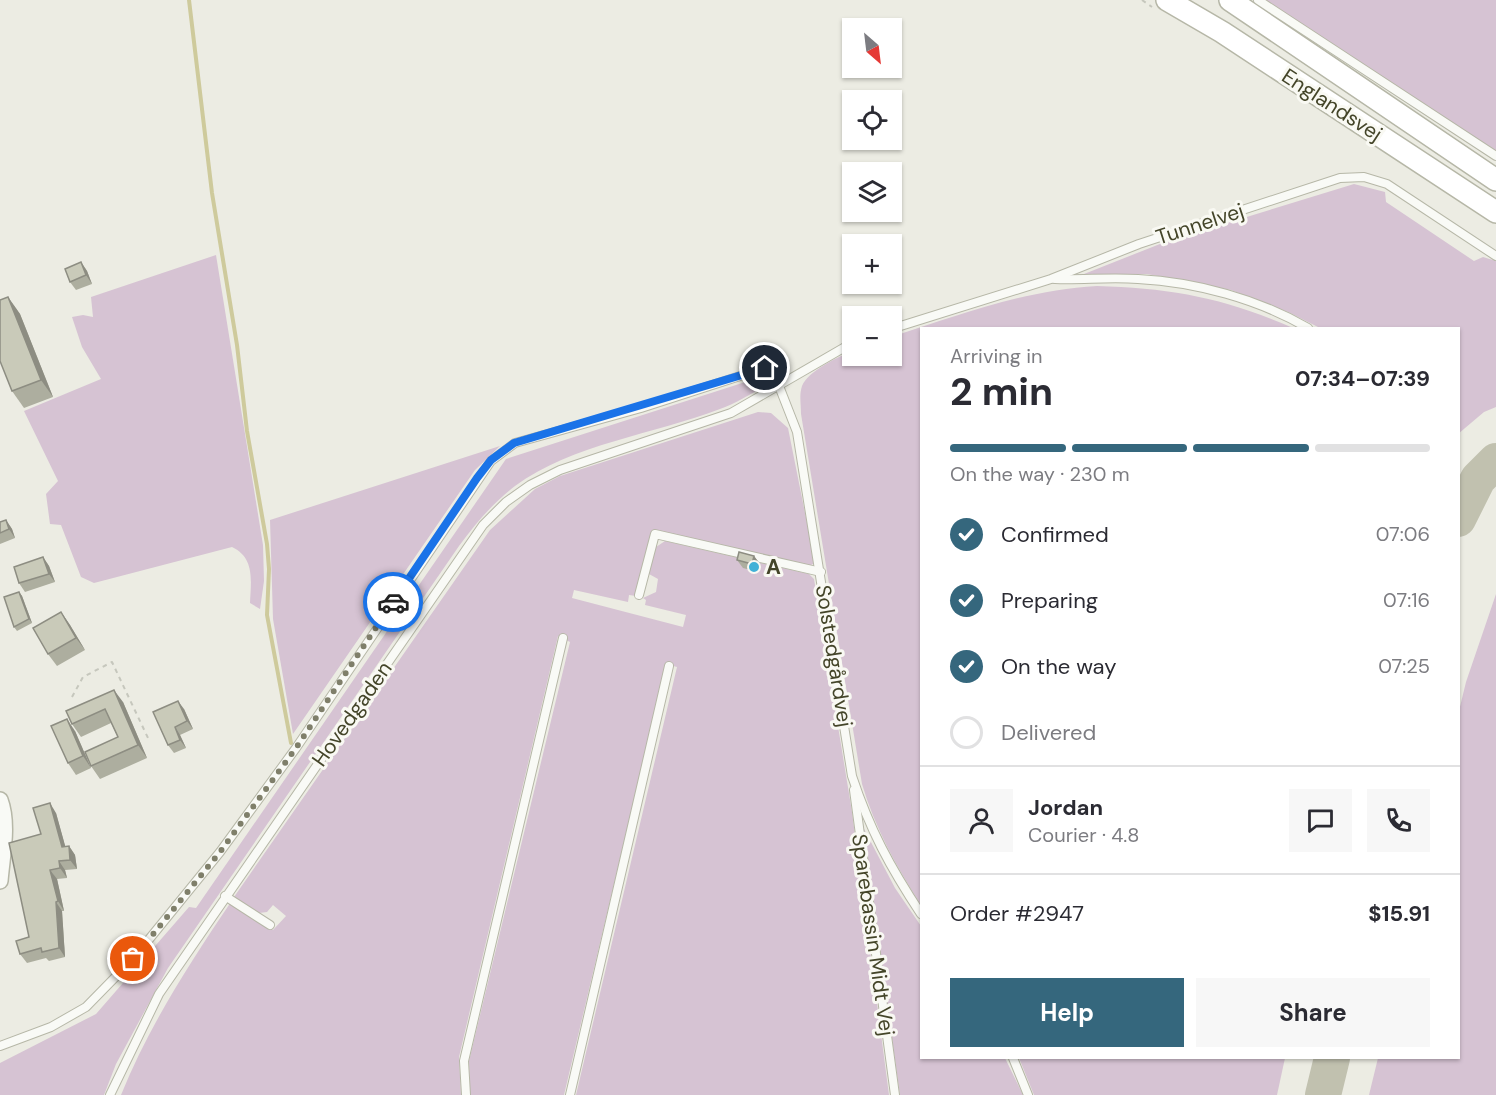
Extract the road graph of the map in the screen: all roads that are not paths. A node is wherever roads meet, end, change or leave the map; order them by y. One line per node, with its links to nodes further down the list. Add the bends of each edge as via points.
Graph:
1 (1167, 0): 6 (main road, Englandsvej)
2 (1230, 0): 5 (main road, Englandsvej)
3 (1258, 0): 4 (lane)
4 (1496, 156)
5 (1496, 180)
6 (1496, 212)
7 (1496, 256): 8 (lane, Tunnelvej, via 1387,184 1364,177 1340,178 1139,244)
8 (1050, 279): 9 (lane, Tunnelvej); 10 (lane, via 1138,279 1178,284 1255,303)
9 (902, 326)
10 (1306, 327)
11 (842, 349): 13 (lane)
12 (765, 368): 24 (lane, via 514,443 491,460 289,758 220,852 133,959 86,1007 51,1027)
13 (779, 386): 14 (lane, Solstedgårdvej, via 797,432); 21 (lane, Hovedgaden, via 731,413 560,470 506,502 483,525)
14 (821, 572): 15 (lane, via 655,534); 18 (lane, Solstedgårdvej)
15 (639, 595)
16 (563, 639): 27 (lane, via 464,1061)
17 (669, 666): 28 (lane)
18 (852, 776): 22 (lane, Solstedgårdvej, via 867,822); 29 (lane, Sparebassin Midt Vej)
19 (0, 800): 20 (street)
20 (0, 881)
21 (225, 896): 23 (lane); 26 (lane, Hovedgaden, via 159,994)
22 (920, 912)
23 (270, 925)
24 (0, 1046)
25 (1013, 1059): 30 (lane)
26 (110, 1095)
27 (466, 1095)
28 (570, 1095)
29 (895, 1095)
30 (1028, 1095)

